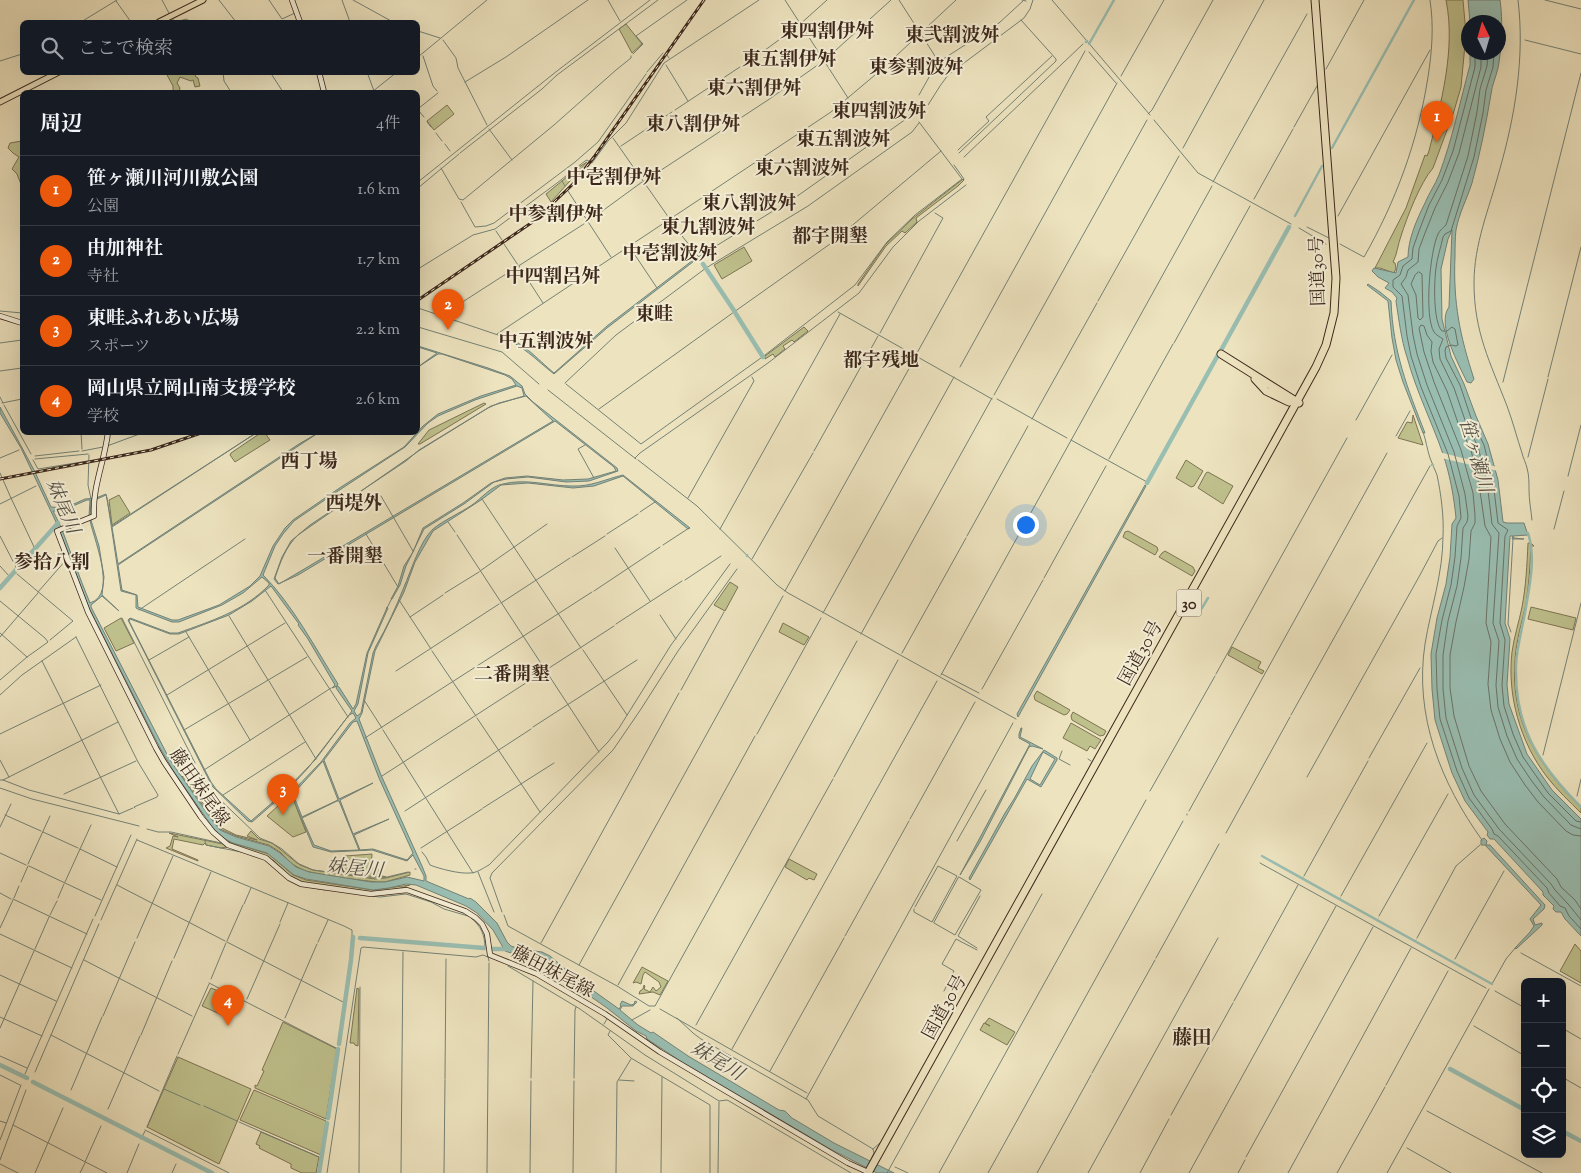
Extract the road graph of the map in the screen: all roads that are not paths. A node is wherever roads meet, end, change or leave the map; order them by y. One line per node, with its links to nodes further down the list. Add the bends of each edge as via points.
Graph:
1 (204, 0): 4 (main road)
2 (292, 0): 5 (main road)
3 (1316, 0): 15 (highway, 国道30号 / 30, via 1339,294 1336,323 1329,346)
4 (163, 20)
5 (299, 20)
6 (53, 75): 8 (main road)
7 (320, 75): 9 (main road)
8 (24, 90)
9 (324, 90)
10 (20, 92): 11 (main road)
11 (0, 102)
12 (0, 316): 13 (main road)
13 (20, 323)
14 (1221, 354): 15 (highway, via 1246,371 1266,391)
15 (1297, 404): 17 (highway, 国道30号 / 30)
16 (108, 435): 17 (main road, 藤田妹尾線, via 94,516 58,532 88,612 156,748 201,817 225,844 266,858 301,884 371,894 407,890 470,914 485,929 490,954 537,974 605,1014 660,1052)
17 (870, 1173)

